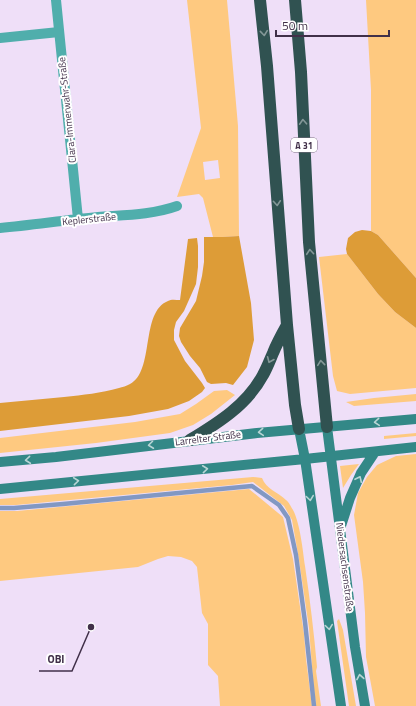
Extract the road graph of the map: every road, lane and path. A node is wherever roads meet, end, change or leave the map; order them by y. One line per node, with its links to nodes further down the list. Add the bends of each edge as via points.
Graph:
1 (56, 0): 4 (street, Clara-Immerwahr-Straße)
2 (260, 0): 9 (highway, one-way to 9)
3 (295, 0): 11 (highway, A 31, one-way to 3, via 309,242)
4 (59, 32): 5 (street); 7 (street, Clara-Immerwahr-Straße)
5 (0, 38)
6 (177, 206): 7 (street, Keplerstraße, via 166,210)
7 (78, 219): 8 (street, Keplerstraße)
8 (0, 228)
9 (286, 325): 12 (highway); 13 (highway, one-way to 13, via 264,375 252,391 232,412)
10 (416, 419): 11 (main road, Larrelter Straße, one-way to 11)
11 (328, 427): 12 (main road, Larrelter Straße); 16 (main road, Niedersachsenstraße)
12 (299, 429): 13 (main road, Larrelter Straße, one-way to 13); 17 (main road)
13 (190, 440): 18 (main road, Larrelter Straße, one-way to 18)
14 (416, 447): 15 (main road)
15 (375, 452): 16 (main road); 20 (main road, one-way to 15, via 361,473)
16 (331, 456): 17 (main road); 20 (main road, Niedersachsenstraße)
17 (305, 459): 19 (main road, one-way to 17); 21 (main road, one-way to 21)
18 (0, 462)
19 (0, 488)
20 (340, 528): 22 (main road, Niedersachsenstraße, one-way to 20)
21 (341, 706)
22 (365, 706)

